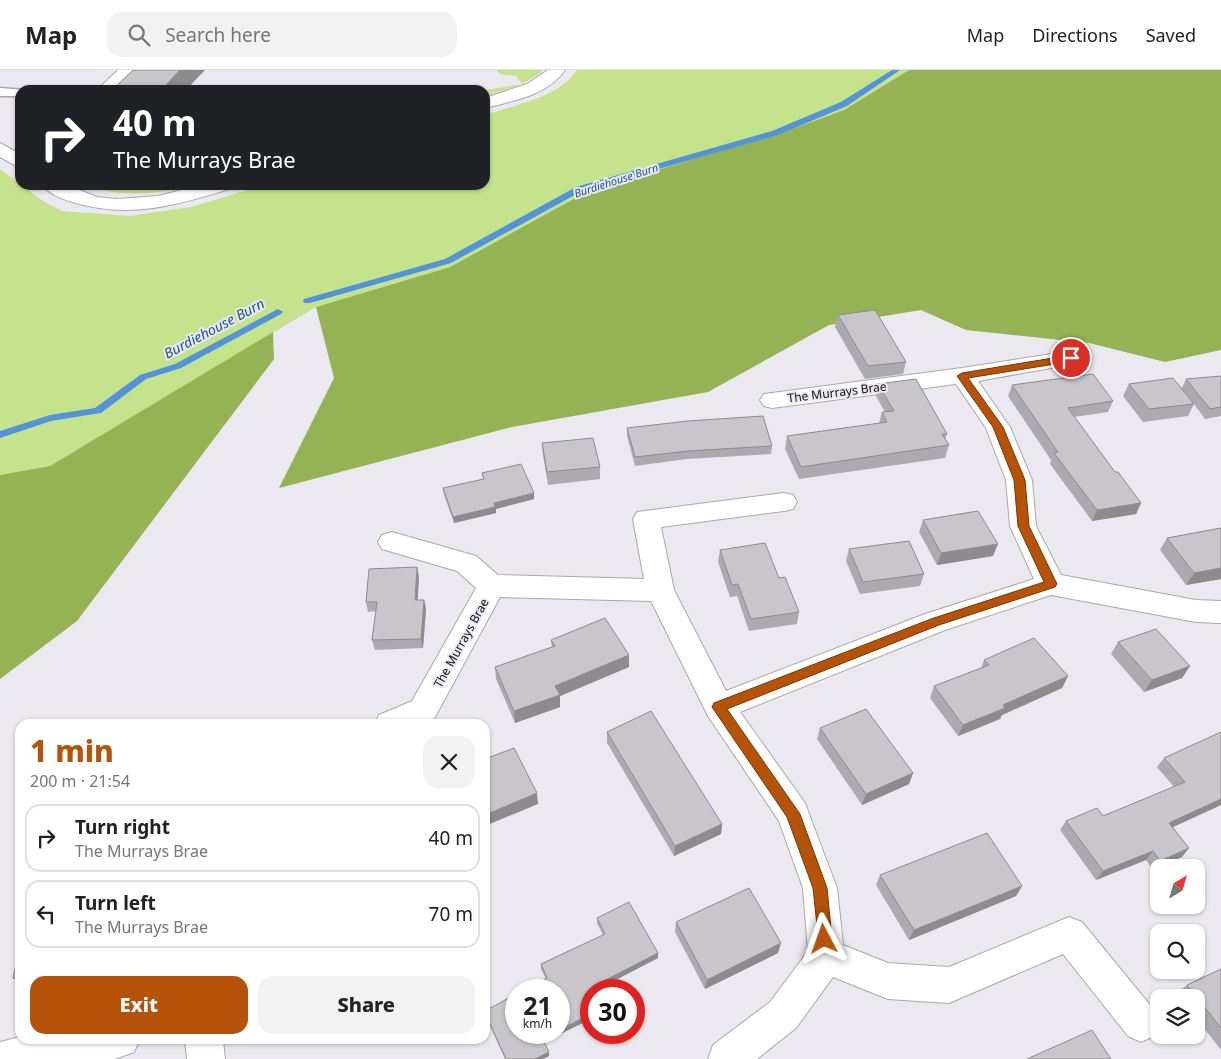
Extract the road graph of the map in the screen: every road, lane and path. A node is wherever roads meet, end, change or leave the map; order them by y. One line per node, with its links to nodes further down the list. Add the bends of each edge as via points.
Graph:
1 (128, 70): 3 (street)
2 (557, 70): 6 (street, via 525,91)
3 (112, 85)
4 (0, 92): 5 (lane)
5 (15, 92)
6 (490, 102)
7 (62, 190): 8 (street, via 81,200 142,206)
8 (205, 190)
9 (1071, 358): 10 (street, The Murrays Brae)
10 (962, 376): 11 (street, The Murrays Brae); 14 (street, via 998,427 1019,480 1023,526)
11 (772, 400)
12 (784, 502): 16 (street, via 646,519)
13 (392, 542): 15 (street, via 466,563)
14 (1051, 584): 17 (street, via 1196,611); 18 (street, via 935,622)
15 (492, 586): 16 (street, The Murrays Brae); 19 (street, The Murrays Brae, via 424,710)
16 (660, 590): 18 (street)
17 (1221, 612)
18 (718, 707): 20 (street, via 793,814 820,888)
19 (402, 719)
20 (826, 956): 21 (street, via 888,981 949,985 1069,934); 26 (street, via 783,1015)
21 (1141, 1023)
22 (92, 1044): 24 (street)
23 (204, 1044): 25 (street)
24 (5, 1059)
25 (206, 1059)
26 (727, 1059)

